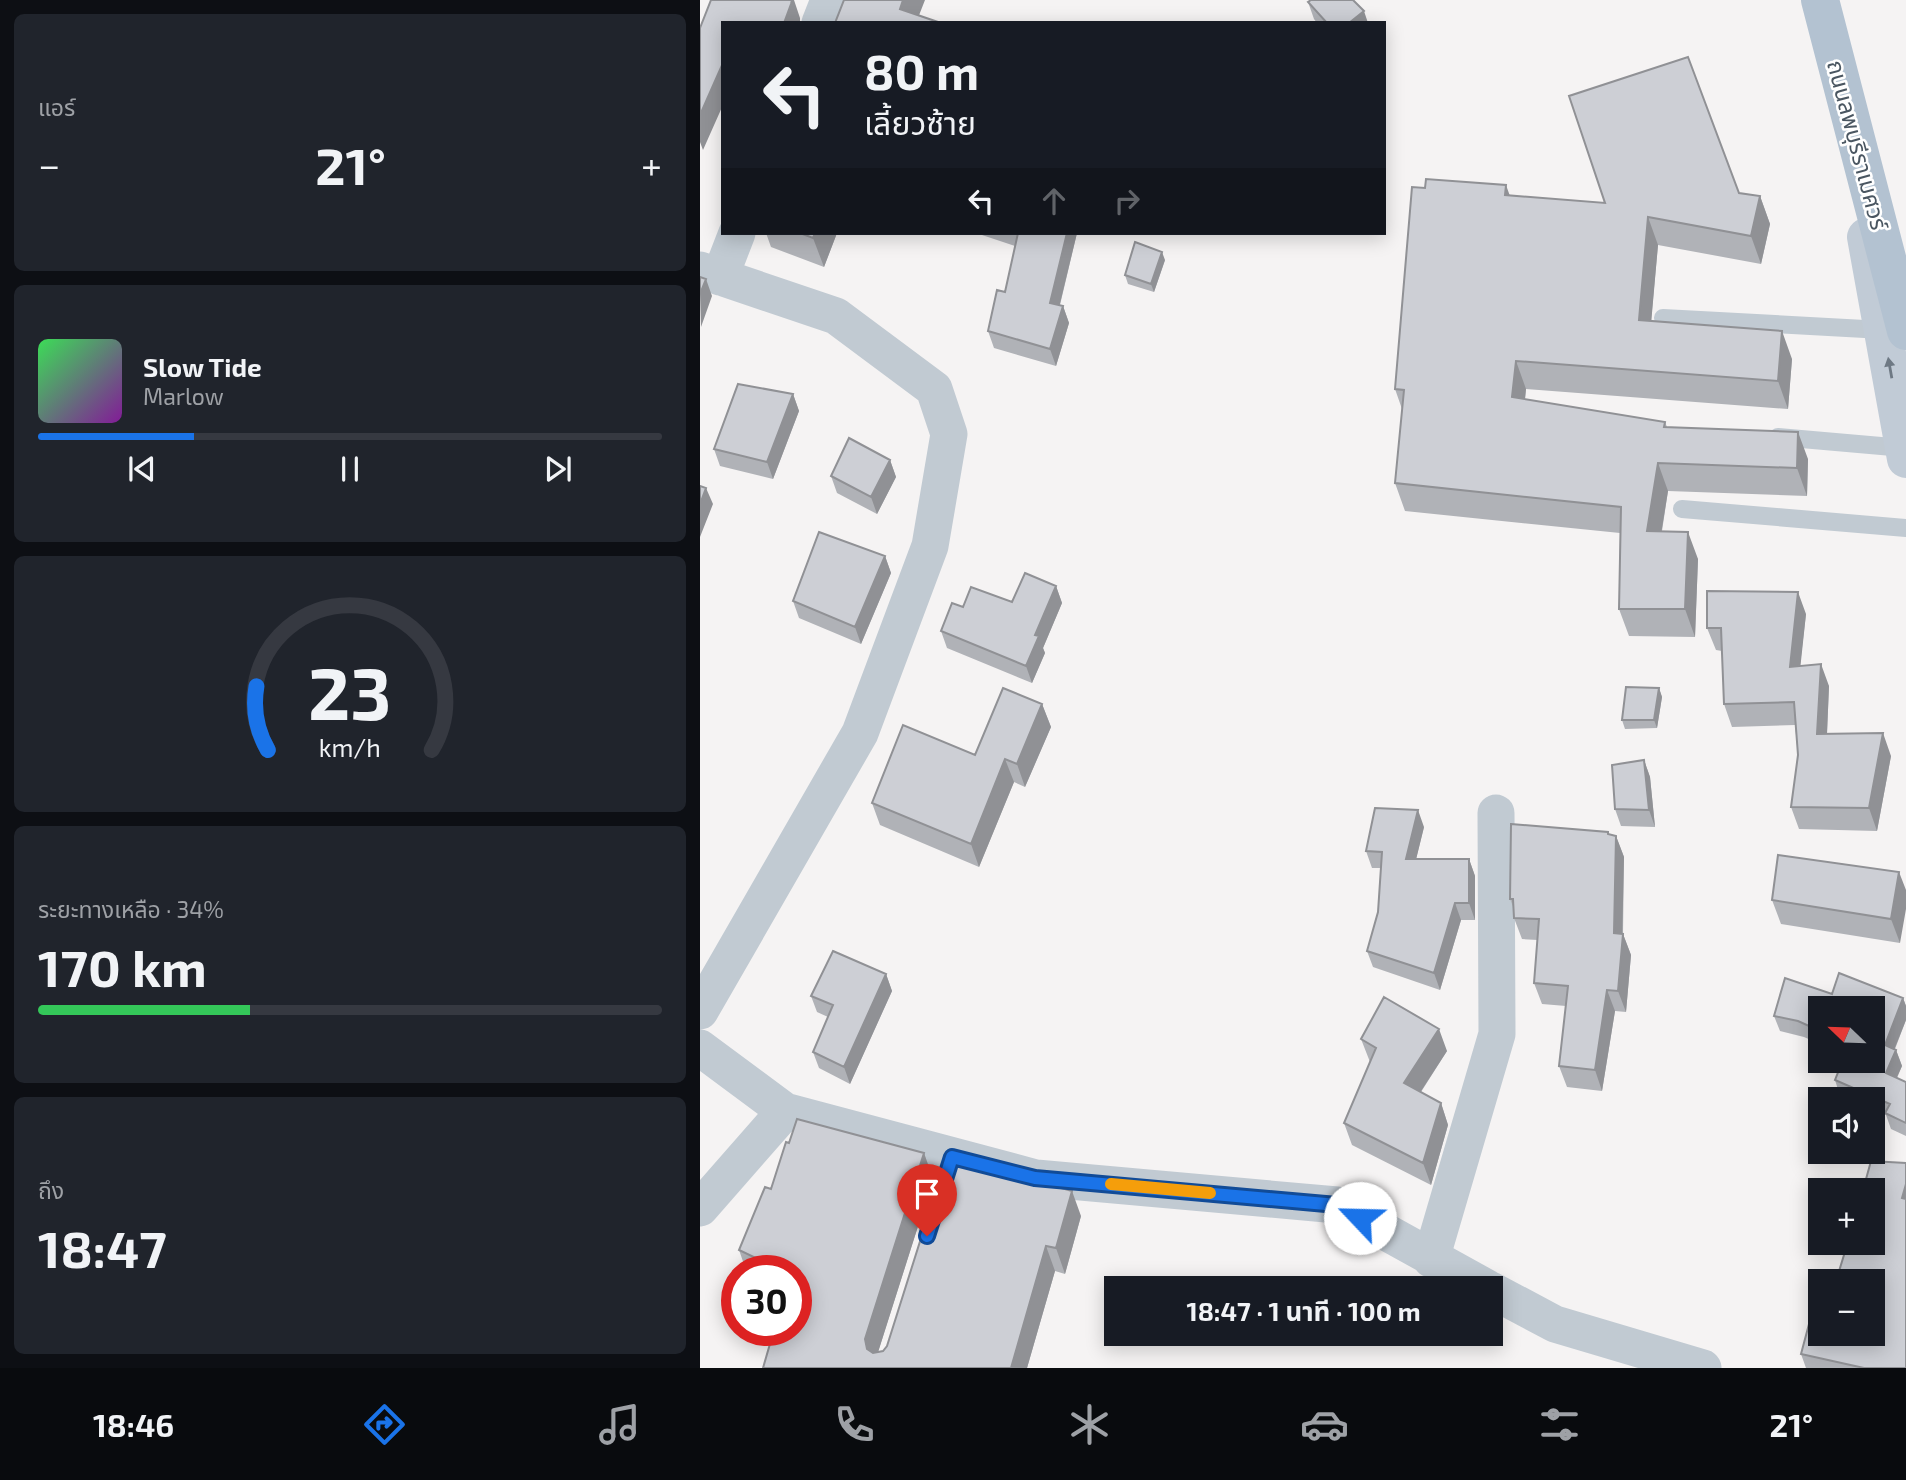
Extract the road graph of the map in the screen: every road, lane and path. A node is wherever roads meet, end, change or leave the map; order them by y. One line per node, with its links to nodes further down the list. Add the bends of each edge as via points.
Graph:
1 (829, 0): 3 (street)
2 (1820, 0): 7 (main road, ถนนลพบุรีราเมศวร์)
3 (821, 21)
4 (736, 235): 5 (street)
5 (710, 274): 13 (street, via 836,316 934,389 949,434 930,545 860,733)
6 (1663, 318): 7 (lane)
7 (1894, 330): 9 (main road, one-way to 7)
8 (1767, 436): 9 (lane)
9 (1905, 453)
10 (1682, 509): 11 (lane)
11 (1906, 528)
12 (1496, 813): 17 (street, via 1497,1034)
13 (700, 1012)
14 (700, 1048): 15 (street)
15 (785, 1111): 16 (street); 17 (street, via 950,1164 1035,1178 1337,1205)
16 (700, 1208)
17 (1431, 1259): 18 (street)
18 (1464, 1276)
19 (1503, 1296): 20 (street, via 1555,1324)
20 (1703, 1368)

